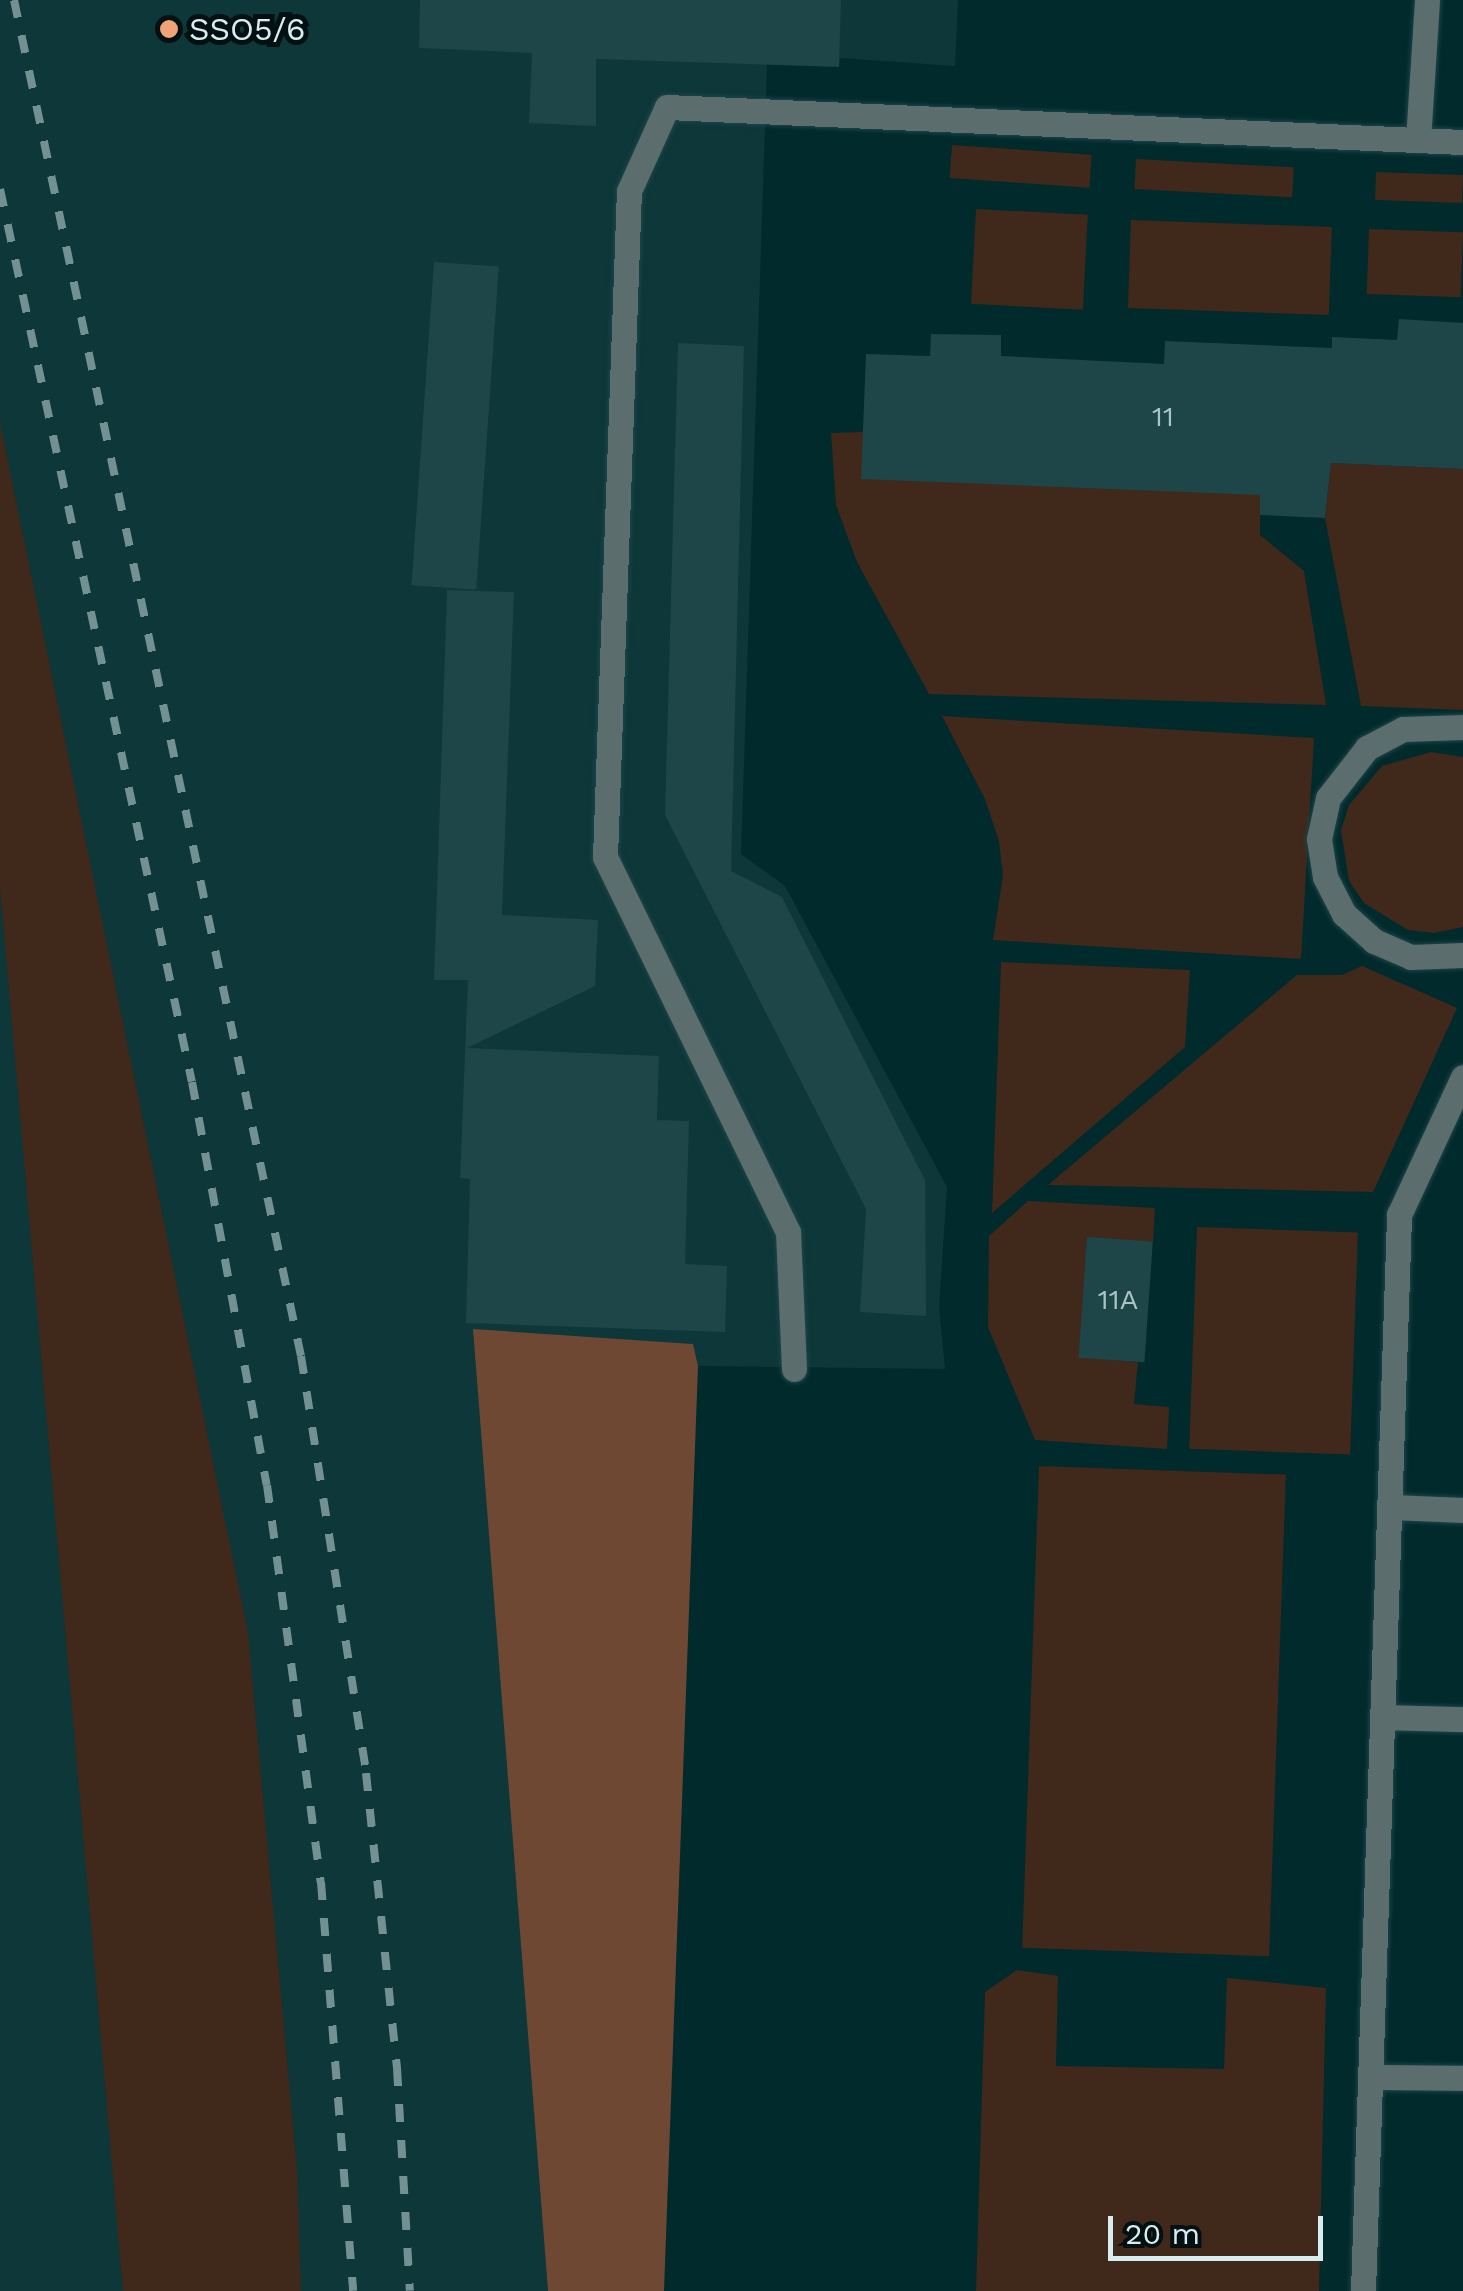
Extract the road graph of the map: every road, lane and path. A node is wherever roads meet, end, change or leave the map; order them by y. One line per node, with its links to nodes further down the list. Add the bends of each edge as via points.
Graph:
1 (1428, 0): 2 (street)
2 (1418, 140): 3 (street); 7 (street, via 667,107 628,191 606,857 788,1232)
3 (1463, 142)
4 (1463, 727): 5 (street, via 1404,729 1367,748 1328,798 1320,839 1324,877 1344,914 1374,941 1411,957)
5 (1463, 955)
6 (1463, 1077): 8 (street, via 1399,1215)
7 (794, 1369)
8 (1392, 1507): 9 (street); 10 (street)
9 (1463, 1510)
10 (1384, 1718): 11 (street); 12 (street)
11 (1463, 1720)
12 (1370, 2077): 13 (street); 14 (street)
13 (1463, 2078)
14 (1363, 2291)

